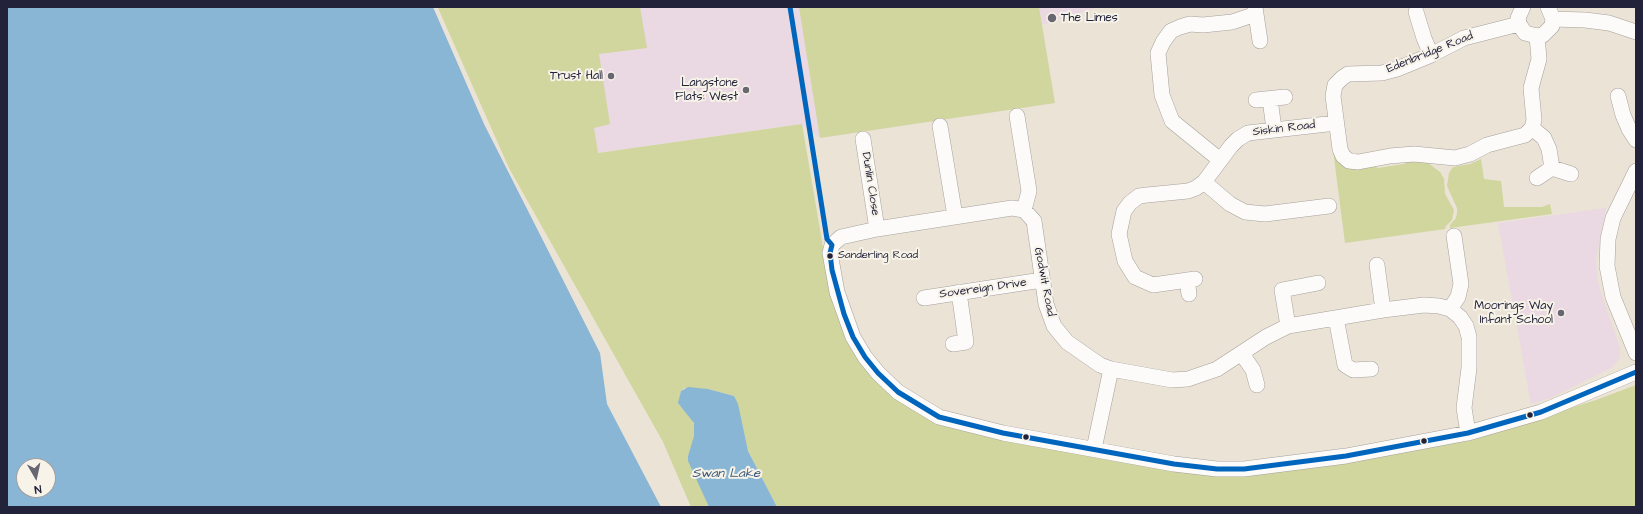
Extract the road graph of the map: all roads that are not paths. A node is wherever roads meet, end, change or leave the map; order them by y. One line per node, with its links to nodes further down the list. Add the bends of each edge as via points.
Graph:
1 (1523, 7): 5 (street, via 1518,18)
2 (1255, 10): 8 (street); 19 (street, via 1232,22 1190,24 1171,31 1158,53 1159,77 1172,121)
3 (1416, 12): 9 (street)
4 (1551, 13): 6 (street); 7 (street, via 1549,30 1543,35)
5 (1519, 24): 7 (street, via 1525,33); 9 (street, Edenbridge Road, via 1464,38)
6 (1636, 32)
7 (1536, 36): 15 (street, via 1539,59 1531,88 1534,120)
8 (1260, 42)
9 (1431, 55): 13 (street, Edenbridge Road, via 1382,73 1348,74 1342,78 1335,85 1333,96)
10 (1618, 96): 18 (street, via 1628,129)
11 (1285, 97): 16 (street, via 1263,100)
12 (1016, 116): 26 (street, via 1029,191)
13 (1336, 123): 15 (street, Edenbridge Road, via 1343,156 1349,161 1358,162 1403,155 1455,158 1487,145 1525,135); 16 (street, Siskin Road)
14 (940, 126): 27 (street)
15 (1532, 128): 20 (street, via 1544,138)
16 (1274, 129): 19 (street, Siskin Road, via 1248,133 1238,139)
17 (863, 139): 28 (street, Dunlin Close)
18 (1636, 140)
19 (1220, 160): 24 (street, Siskin Road)
20 (1552, 168): 22 (street); 23 (street)
21 (1636, 171): 41 (street, via 1613,218 1608,239 1607,266 1613,297)
22 (1571, 174)
23 (1537, 178)
24 (1204, 182): 25 (street, via 1230,204 1245,212 1313,215); 33 (street, Siskin Road, via 1188,191 1139,196 1124,212 1120,225 1121,248 1125,261 1135,276 1153,285)
25 (1329, 206)
26 (1024, 210): 27 (street, via 1012,208); 31 (street, Godwit Road, via 1034,221)
27 (955, 216): 28 (street)
28 (877, 229): 48 (street, via 841,237 832,245 830,253 837,292 853,337 878,374 898,392 939,416 973,427)
29 (1454, 236): 36 (street, via 1461,284 1458,297)
30 (1376, 265): 37 (street)
31 (1042, 280): 34 (street, Sovereign Drive); 44 (street, Godwit Road, via 1049,315 1060,335 1078,352)
32 (1318, 283): 39 (street, via 1282,290)
33 (1190, 284)
34 (959, 292): 35 (street, Sovereign Drive); 40 (street, via 966,342)
35 (924, 298)
36 (1450, 309): 37 (street, Godwit Road, via 1424,306); 47 (street, via 1466,326 1468,336 1469,368 1464,408)
37 (1383, 310): 38 (street, Godwit Road)
38 (1336, 318): 39 (street, Godwit Road); 43 (street, via 1342,368)
39 (1288, 326): 42 (street, Godwit Road)
40 (952, 344)
41 (1636, 353)
42 (1242, 354): 44 (street, Godwit Road, via 1218,369 1188,379 1172,380); 46 (street, via 1252,370)
43 (1371, 368)
44 (1111, 369): 48 (street)
45 (1636, 372): 47 (street, via 1541,412)
46 (1257, 385)
47 (1468, 432): 48 (street, via 1362,453 1244,469 1174,464)
48 (1094, 449)

